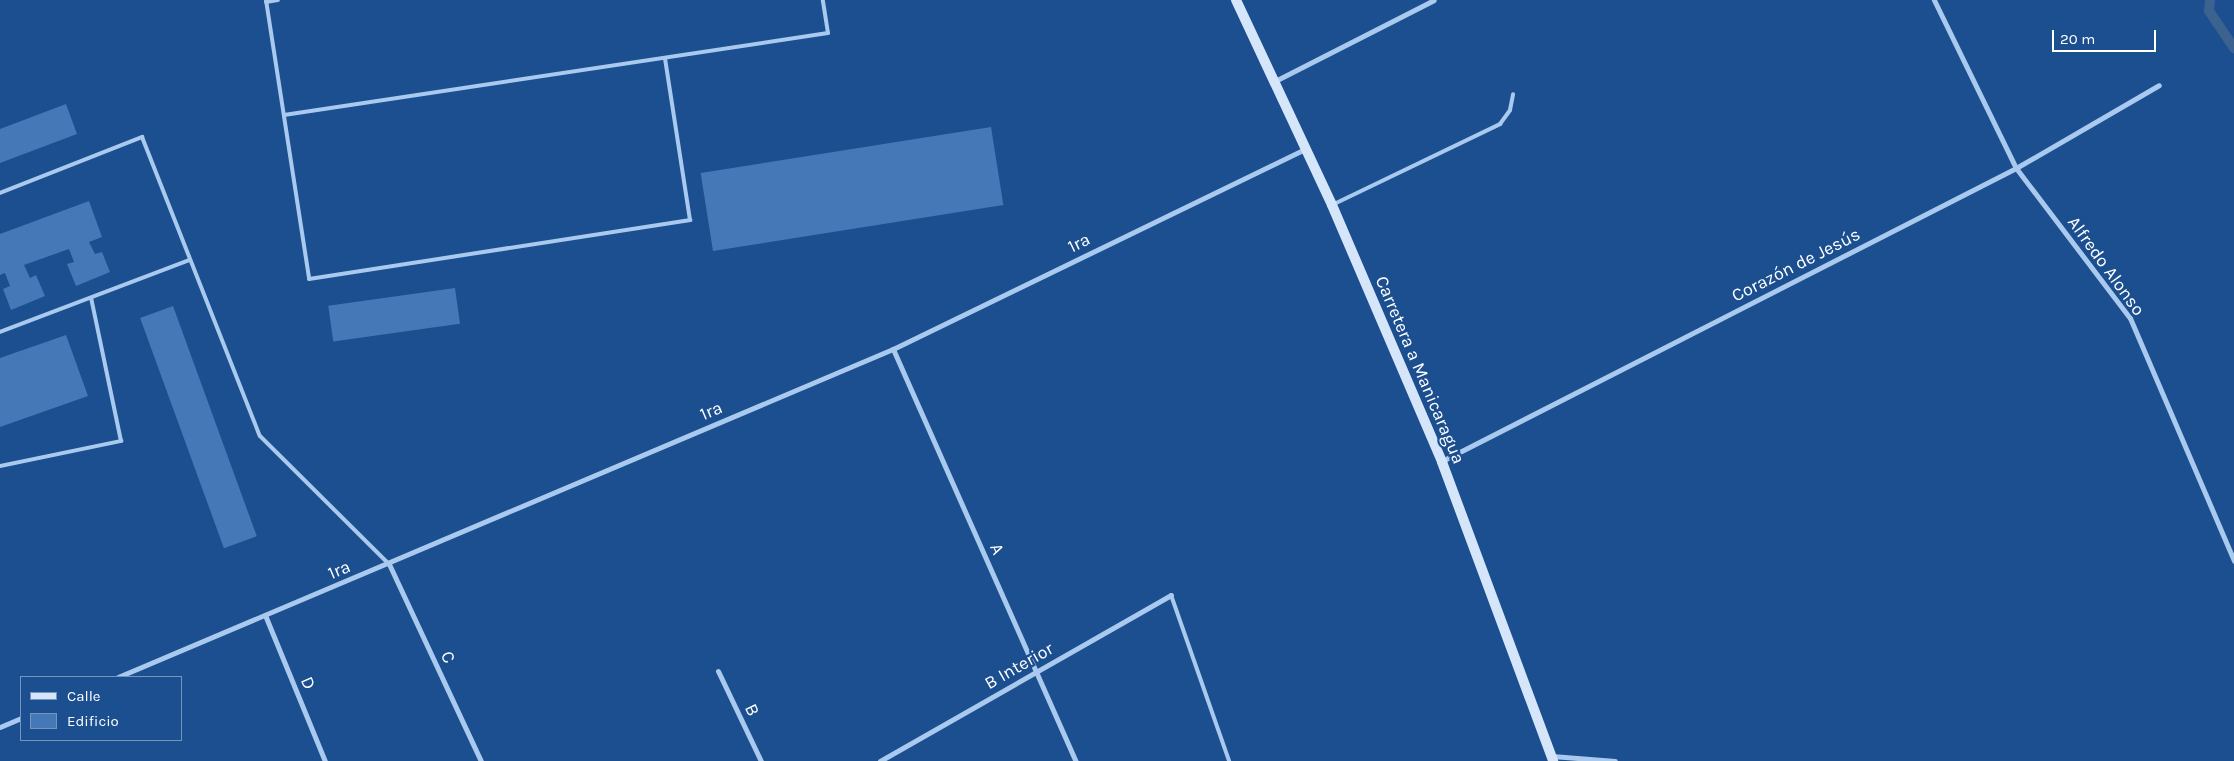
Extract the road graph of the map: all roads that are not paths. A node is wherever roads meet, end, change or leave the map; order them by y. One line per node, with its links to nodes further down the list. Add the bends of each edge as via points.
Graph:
1 (278, 0): 6 (lane)
2 (823, 0): 7 (lane, via 828,33)
3 (1236, 0): 8 (main road, Carretera a Manicaragua)
4 (1434, 0): 8 (street)
5 (1934, 0): 13 (street, Alfredo Alonso)
6 (266, 1): 11 (lane)
7 (665, 58): 11 (lane); 11 (lane, via 690,220 309,279)
8 (1275, 81): 12 (main road, Carretera a Manicaragua)
9 (2159, 85): 13 (street, Corazón de Jesús)
10 (1512, 94): 15 (lane, via 1510,110 1500,124)
11 (284, 115)
12 (1305, 149): 15 (main road, Carretera a Manicaragua); 19 (street, 1ra)
13 (2016, 168): 20 (street, Corazón de Jesús); 22 (street, Alfredo Alonso, via 2130,318)
14 (0, 193): 16 (lane, via 142,137)
15 (1332, 206): 20 (main road, Carretera a Manicaragua)
16 (190, 260): 17 (lane); 23 (lane, via 260,436)
17 (91, 298): 18 (lane); 21 (lane, via 121,441)
18 (0, 332)
19 (893, 349): 23 (street, 1ra); 27 (street, A)
20 (1442, 462): 31 (main road, Carretera a Manicaragua)
21 (0, 466)
22 (2234, 561)
23 (389, 564): 25 (street, 1ra); 33 (street, C)
24 (1171, 595): 27 (street, B Interior); 37 (lane)
25 (265, 616): 28 (street, 1ra); 32 (street, D)
26 (718, 671): 34 (street, B)
27 (1036, 672): 35 (street, B Interior); 36 (street, A)
28 (120, 676)
29 (20, 718): 30 (street)
30 (0, 727)
31 (1553, 759): 38 (street)
32 (325, 761)
33 (481, 761)
34 (761, 761)
35 (880, 761)
36 (1076, 761)
37 (1229, 761)
38 (1615, 761)

